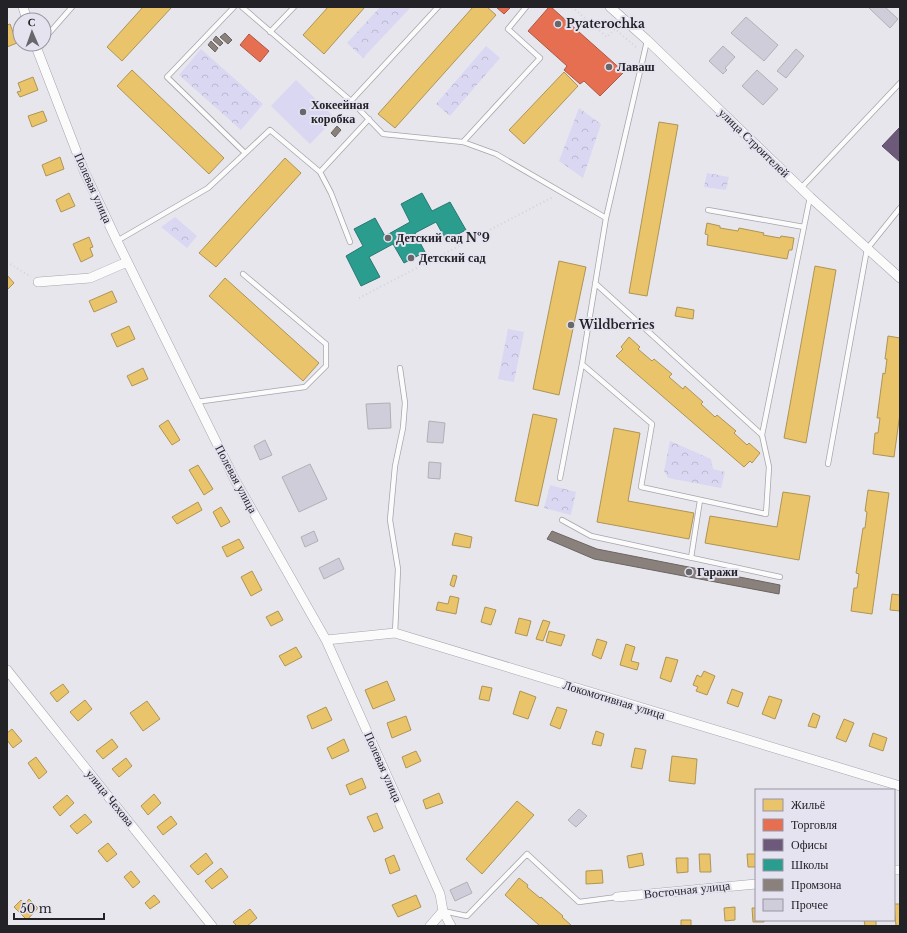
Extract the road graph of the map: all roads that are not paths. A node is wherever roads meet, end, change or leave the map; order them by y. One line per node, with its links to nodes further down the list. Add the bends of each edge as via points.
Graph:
1 (72, 7): 8 (lane)
2 (234, 7): 16 (lane, via 167,76)
3 (242, 7): 9 (lane)
4 (294, 7): 9 (lane)
5 (438, 7): 13 (lane)
6 (526, 7): 15 (lane, via 508,29 540,58)
7 (610, 7): 10 (street, улица Строителей)
8 (52, 30)
9 (270, 32): 13 (lane)
10 (647, 40): 18 (street, улица Строителей); 22 (lane)
11 (40, 52): 24 (street, Полевая улица, via 84,171)
12 (900, 83): 18 (lane)
13 (351, 101): 14 (lane)
14 (369, 119): 15 (lane, via 384,134); 17 (lane)
15 (463, 142): 22 (lane, via 496,154)
16 (245, 153): 17 (lane, via 270,130); 24 (lane, via 208,188)
17 (320, 172): 25 (lane)
18 (801, 188): 19 (street, улица Строителей)
19 (810, 196): 23 (lane); 26 (street, улица Строителей)
20 (900, 208): 26 (lane)
21 (708, 210): 23 (lane)
22 (606, 218): 31 (lane)
23 (804, 228): 35 (lane)
24 (117, 241): 27 (street, Полевая улица)
25 (350, 242)
26 (867, 249): 29 (street, улица Строителей); 36 (lane)
27 (127, 262): 30 (street, via 90,278); 34 (street, Полевая улица)
28 (243, 274): 34 (lane, via 326,344 326,366 304,387)
29 (900, 278)
30 (38, 282)
31 (596, 283): 32 (lane); 35 (lane)
32 (582, 364): 37 (lane); 38 (lane, via 652,424 641,486)
33 (400, 368): 42 (lane, via 405,402 390,520 398,569)
34 (196, 402): 43 (street, Полевая улица, via 235,480)
35 (762, 435): 38 (lane, via 770,467 766,514)
36 (828, 464)
37 (560, 478)
38 (700, 500): 40 (lane)
39 (562, 520): 40 (lane, via 591,536)
40 (691, 558): 41 (lane)
41 (780, 577)
42 (395, 633): 43 (street, Локомотивная улица); 45 (street, Локомотивная улица)
43 (326, 640): 48 (street, Полевая улица, via 440,894)
44 (7, 670): 49 (street, улица Чехова)
45 (900, 786)
46 (755, 884): 47 (street, Восточная улица)
47 (617, 897): 48 (lane, via 580,902 528,854 467,916)
48 (443, 911): 50 (street); 51 (street, Полевая улица)
49 (212, 926)
50 (430, 926)
51 (451, 926)

